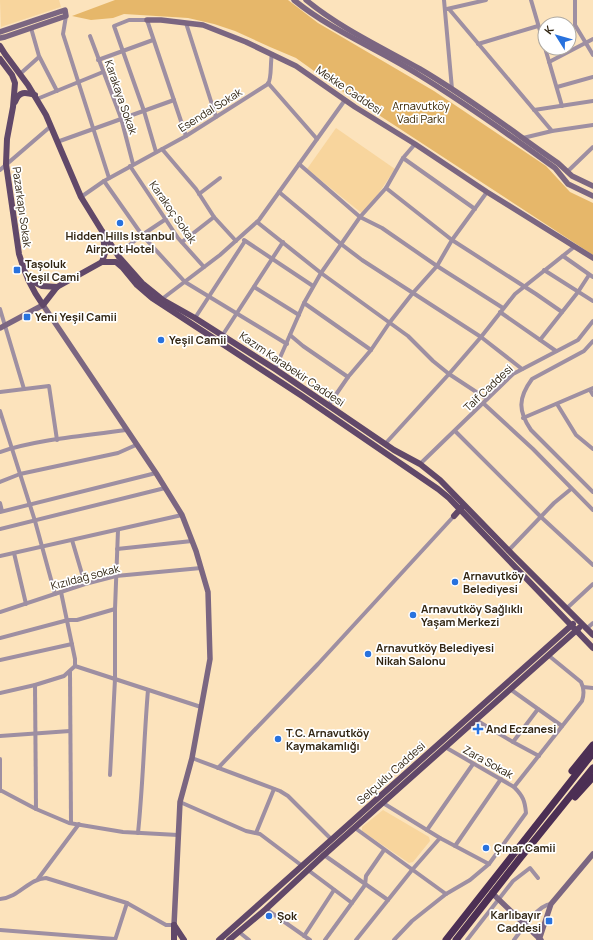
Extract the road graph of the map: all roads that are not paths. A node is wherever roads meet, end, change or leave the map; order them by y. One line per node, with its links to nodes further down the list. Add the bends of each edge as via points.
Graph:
1 (294, 0): 39 (main road, via 337,30)
2 (306, 0): 39 (main road, via 344,27 420,69)
3 (444, 0): 7 (street)
4 (486, 0): 7 (street)
5 (531, 0): 11 (street)
6 (575, 0): 9 (street)
7 (447, 9): 22 (street); 39 (street)
8 (66, 16): 14 (main road); 16 (main road, via 65,10); 35 (street, via 63,34)
9 (575, 16)
10 (146, 20): 12 (main road, Mekke Caddesi); 20 (street); 24 (street, Mekke Caddesi, via 129,20 114,26)
11 (537, 22)
12 (186, 23): 25 (main road, Mekke Caddesi, via 203,25); 48 (street)
13 (537, 26): 22 (street)
14 (31, 28): 18 (main road); 28 (street)
15 (577, 28): 21 (street)
16 (0, 32)
17 (90, 36): 30 (street, Karakaya Sokak)
18 (0, 38)
19 (593, 39): 21 (street)
20 (153, 40): 24 (street); 41 (street)
21 (586, 43): 26 (street); 31 (street)
22 (478, 44): 47 (street)
23 (0, 46): 33 (main road, Kazım Karabekir Caddesi)
24 (123, 52): 30 (street); 46 (street)
25 (272, 54): 36 (street); 42 (main road, Mekke Caddesi, via 296,66)
26 (593, 55)
27 (548, 56): 31 (street)
28 (39, 57): 33 (street); 38 (street)
29 (0, 59): 45 (main road, via 12,75)
30 (98, 60): 32 (street, Karakaya Sokak)
31 (549, 62): 37 (street)
32 (103, 72): 35 (street); 49 (street, Karakaya Sokak)
33 (20, 74): 40 (main road, Kazım Karabekir Caddesi)
34 (593, 77): 37 (street)
35 (79, 82): 38 (street); 52 (street)
36 (268, 83): 48 (street, Esendal Sokak); 56 (street)
37 (557, 87): 44 (street)
38 (57, 91): 40 (street)
39 (450, 91): 55 (main road); 69 (main road, via 556,168)
40 (36, 97): 45 (main road, via 22,92); 51 (main road, Kazım Karabekir Caddesi)
41 (174, 100): 46 (street); 54 (street)
42 (345, 100): 56 (street); 58 (main road, Mekke Caddesi)
43 (593, 101): 44 (street)
44 (562, 106): 47 (street)
45 (12, 107): 64 (main road, Pazarkapı Sokak)
46 (144, 110): 49 (street); 61 (street)
47 (534, 110): 53 (street)
48 (216, 117): 54 (street, Esendal Sokak)
49 (121, 118): 52 (street); 66 (street, Karakaya Sokak)
50 (593, 125): 53 (street)
51 (50, 126): 57 (main road, Kazım Karabekir Caddesi); 64 (street)
52 (93, 128): 57 (street); 70 (street)
53 (552, 131): 55 (street)
54 (186, 136): 60 (street, Esendal Sokak)
55 (522, 138): 68 (main road)
56 (317, 139): 65 (street)
57 (57, 142): 79 (main road, Kazım Karabekir Caddesi)
58 (415, 144): 62 (street); 76 (main road, Mekke Caddesi)
59 (593, 147): 68 (street)
60 (162, 149): 61 (street, Esendal Sokak); 77 (street)
61 (156, 152): 66 (street, Esendal Sokak)
62 (403, 158): 74 (street); 80 (street)
63 (0, 160): 64 (street)
64 (6, 164): 67 (street); 104 (main road, Pazarkapı Sokak, via 19,254)
65 (299, 164): 75 (street); 82 (street)
66 (132, 165): 70 (street, Esendal Sokak); 83 (street, Karakoç Sokak)
67 (0, 170)
68 (567, 172): 69 (main road); 73 (main road)
69 (562, 177): 78 (main road, via 568,184)
70 (109, 178): 72 (street, Esendal Sokak)
71 (220, 178): 77 (street)
72 (104, 180): 79 (street, Esendal Sokak); 86 (street)
73 (593, 186)
74 (386, 188): 82 (street); 88 (street)
75 (279, 192): 84 (street); 92 (street)
76 (487, 192): 80 (street); 93 (main road, Mekke Caddesi)
77 (199, 194): 81 (street)
78 (593, 196)
79 (82, 197): 85 (main road, Kazım Karabekir Caddesi)
80 (475, 209): 88 (street)
81 (214, 217): 87 (street); 90 (street)
82 (360, 217): 92 (street); 99 (street, via 382,228)
83 (166, 219): 86 (street); 90 (street, Karakoç Sokak)
84 (257, 222): 87 (street); 91 (street)
85 (102, 231): 94 (main road, Kazım Karabekir Caddesi); 98 (main road, via 105,254)
86 (142, 235): 94 (street); 105 (street)
87 (238, 239): 89 (street); 100 (street)
88 (452, 240): 99 (street); 109 (street)
89 (245, 241): 96 (street); 112 (street)
90 (182, 242): 100 (street, Karakoç Sokak)
91 (282, 242): 96 (street); 102 (street)
92 (341, 244): 102 (street); 111 (street)
93 (574, 247): 95 (street); 97 (main road, Mekke Caddesi)
94 (118, 254): 113 (main road, Kazım Karabekir Caddesi, via 142,283)
95 (563, 256): 101 (street); 103 (street)
96 (271, 258): 106 (street); 108 (street)
97 (593, 258)
98 (102, 262): 107 (main road); 169 (main road, Kazım Karabekir Caddesi, via 116,262 152,298 428,481)
99 (437, 266): 111 (street); 118 (street)
100 (204, 267): 105 (street)
101 (544, 270): 109 (street); 110 (street)
102 (321, 273): 106 (street); 125 (street)
103 (591, 276): 110 (street)
104 (28, 279): 107 (main road, via 42,286); 116 (main road, Pazarkapı Sokak)
105 (185, 282): 112 (street); 113 (street)
106 (313, 286): 115 (street)
107 (57, 287): 116 (main road)
108 (254, 287): 121 (street); 122 (street)
109 (524, 287): 118 (street, via 514,294); 120 (street)
110 (578, 292): 114 (street); 120 (street)
111 (412, 294): 125 (street); 129 (street)
112 (210, 296): 121 (street); 123 (street)
113 (162, 299): 123 (main road, Kazım Karabekir Caddesi)
114 (593, 301)
115 (304, 303): 122 (street); 133 (street)
116 (43, 305): 126 (main road); 149 (main road)
117 (0, 308): 126 (street)
118 (503, 308): 119 (street)
119 (500, 312): 129 (street); 130 (street)
120 (562, 312): 130 (street)
121 (236, 314): 128 (street); 132 (street)
122 (299, 315): 127 (street)
123 (195, 318): 128 (main road, Kazım Karabekir Caddesi)
124 (593, 320): 134 (street, Taif Caddesi, via 578,340)
125 (390, 322): 133 (street); 137 (street)
126 (2, 327): 139 (street)
127 (290, 335): 132 (street); 138 (street)
128 (222, 336): 135 (main road, Kazım Karabekir Caddesi)
129 (481, 337): 136 (street); 137 (street)
130 (540, 340): 134 (street)
131 (593, 341): 148 (street, via 584,351 532,379 523,396)
132 (287, 344): 135 (street)
133 (371, 350): 138 (street)
134 (556, 351): 136 (street, Taif Caddesi)
135 (275, 369): 146 (main road, Kazım Karabekir Caddesi)
136 (522, 369): 143 (street, Taif Caddesi, via 513,374)
137 (450, 374): 143 (street); 152 (street)
138 (348, 377): 146 (street)
139 (24, 389): 141 (street); 151 (street, via 49,386)
140 (592, 389): 142 (street); 145 (street)
141 (0, 392)
142 (593, 395)
143 (487, 399): 144 (street, Taif Caddesi)
144 (484, 403): 150 (street, Taif Caddesi); 162 (street)
145 (557, 404): 148 (street); 155 (street, via 576,435)
146 (328, 406): 152 (main road, Kazım Karabekir Caddesi)
147 (0, 411): 154 (street)
148 (523, 418): 163 (street, via 531,430)
149 (126, 430): 151 (street); 153 (main road)
150 (455, 431): 157 (street, Taif Caddesi); 172 (street)
151 (57, 440): 154 (street)
152 (385, 444): 157 (main road, Kazım Karabekir Caddesi)
153 (136, 445): 158 (main road); 159 (street, via 118,453)
154 (13, 448): 156 (street); 159 (street)
155 (593, 449)
156 (0, 452)
157 (420, 464): 165 (main road, Kazım Karabekir Caddesi)
158 (156, 473): 161 (main road); 166 (street)
159 (20, 474): 160 (street); 166 (street)
160 (0, 482)
161 (165, 488): 170 (main road); 173 (street)
162 (571, 489): 167 (street); 172 (street)
163 (593, 492)
164 (0, 503): 168 (street)
165 (464, 504): 169 (main road); 180 (main road, Kazım Karabekir Caddesi)
166 (29, 505): 168 (street); 173 (street)
167 (593, 510)
168 (1, 511)
169 (462, 512): 171 (main road); 198 (main road, Kazım Karabekir Caddesi)
170 (182, 515): 175 (street); 177 (main road)
171 (454, 516): 232 (street)
172 (542, 517): 180 (street); 183 (street)
173 (35, 521): 174 (street); 178 (street)
174 (0, 529)
175 (118, 530): 176 (street); 179 (street)
176 (72, 540): 178 (street); 186 (street)
177 (192, 541): 179 (street); 184 (main road)
178 (42, 547): 181 (street); 189 (street)
179 (117, 549): 185 (street)
180 (508, 551): 193 (main road, Kazım Karabekir Caddesi)
181 (14, 553): 182 (street); 190 (street)
182 (0, 556)
183 (593, 565)
184 (201, 568): 185 (street, Kızıldağ sokak); 216 (main road, via 208,592 210,660)
185 (116, 576): 186 (street, Kızıldağ sokak); 192 (street)
186 (85, 584): 188 (street, Kızıldağ sokak)
187 (593, 584): 193 (street)
188 (61, 592): 189 (street, Kızıldağ sokak); 195 (street)
189 (55, 594): 190 (street, Kızıldağ sokak)
190 (26, 604): 194 (street, Kızıldağ sokak)
191 (0, 606): 194 (street)
192 (115, 609): 195 (street, via 77,620); 209 (street)
193 (566, 609): 196 (main road, Kazım Karabekir Caddesi)
194 (1, 612)
195 (68, 620): 202 (street); 203 (street)
196 (577, 620): 198 (main road, Selçuklu Caddesi); 199 (main road, Kazım Karabekir Caddesi)
197 (593, 623): 199 (street)
198 (571, 626): 200 (main road, Kazım Karabekir Caddesi); 219 (main road, Selçuklu Caddesi)
199 (584, 627): 200 (main road, Selçuklu Caddesi); 201 (main road, Kazım Karabekir Caddesi)
200 (576, 631): 204 (main road, Kazım Karabekir Caddesi); 205 (main road, Selçuklu Caddesi)
201 (593, 635)
202 (0, 638)
203 (72, 644): 206 (street); 207 (street)
204 (593, 648)
205 (548, 655): 211 (street, via 581,682); 213 (main road, Selçuklu Caddesi)
206 (0, 660)
207 (75, 666): 208 (street); 209 (street)
208 (70, 672): 210 (street); 221 (street)
209 (115, 679): 214 (street); 234 (street)
210 (35, 685): 215 (street); 222 (street)
211 (583, 687): 212 (street); 220 (street, via 582,701)
212 (593, 688)
213 (510, 689): 217 (street); 218 (main road, Selçuklu Caddesi)
214 (148, 690): 216 (street); 250 (street)
215 (0, 693)
216 (201, 707): 229 (main road)
217 (538, 709): 220 (street); 224 (street)
218 (476, 720): 219 (main road, Selçuklu Caddesi); 224 (street)
219 (464, 726): 226 (main road, Selçuklu Caddesi); 240 (main road, Selçuklu Caddesi)
220 (562, 726): 228 (street)
221 (70, 731): 222 (street); 246 (street)
222 (35, 734): 223 (street); 244 (street)
223 (0, 736)
224 (513, 742): 228 (street)
225 (593, 745): 243 (highway, via 564,781)
226 (445, 748): 231 (street, Zara Sokak); 242 (main road, Selçuklu Caddesi)
227 (593, 753): 243 (highway)
228 (539, 756): 237 (street)
229 (192, 758): 232 (street); 241 (main road)
230 (0, 759): 239 (street)
231 (473, 764): 236 (street, Zara Sokak); 249 (street)
232 (218, 768): 238 (street)
233 (593, 768): 245 (highway)
234 (110, 775)
235 (593, 777): 245 (highway)
236 (501, 779): 237 (street, Zara Sokak); 255 (street)
237 (514, 787): 259 (street, Zara Sokak, via 521,794 526,813)
238 (274, 789): 251 (street); 254 (street, via 288,796)
239 (0, 790): 244 (street)
240 (377, 798): 242 (main road); 254 (main road, Selçuklu Caddesi)
241 (180, 802): 251 (street); 252 (main road)
242 (383, 803): 248 (main road, Selçuklu Caddesi); 249 (street)
243 (552, 804): 292 (highway)
244 (36, 808): 246 (street)
245 (552, 820): 267 (highway)
246 (71, 823): 247 (street)
247 (78, 824): 250 (street); 264 (street)
248 (355, 828): 256 (street); 258 (main road, Selçuklu Caddesi)
249 (427, 830): 253 (street)
250 (138, 833): 252 (street)
251 (256, 833): 260 (street)
252 (178, 835): 277 (main road)
253 (440, 838): 255 (street); 262 (street)
254 (331, 839): 260 (main road, Selçuklu Caddesi)
255 (455, 846): 259 (street)
256 (384, 850): 262 (street); 265 (street, via 366,876)
257 (593, 854): 274 (main road)
258 (324, 855): 261 (main road, Selçuklu Caddesi); 265 (street)
259 (489, 864): 268 (street, via 470,880)
260 (301, 865): 285 (main road, Selçuklu Caddesi)
261 (308, 870): 266 (street); 275 (main road, Selçuklu Caddesi)
262 (412, 870): 268 (street); 271 (street)
263 (538, 878): 270 (street, via 530,868 513,881)
264 (38, 879): 269 (street, via 18,894); 272 (street, via 46,878)
265 (365, 885): 271 (street); 273 (street)
266 (334, 890): 273 (street); 280 (street)
267 (492, 893): 270 (main road); 293 (highway)
268 (446, 894): 291 (street, via 412,921)
269 (0, 899)
270 (499, 899): 276 (main road); 294 (street)
271 (388, 900): 290 (street)
272 (127, 903): 277 (street, via 166,925); 281 (street)
273 (352, 903): 289 (street)
274 (551, 904): 276 (street, via 545,904); 282 (main road)
275 (266, 909): 279 (main road, Selçuklu Caddesi); 280 (street)
276 (525, 924): 282 (main road); 295 (street)
277 (174, 925): 283 (main road); 284 (main road)
278 (0, 930): 281 (street)
279 (238, 932): 286 (main road, Selçuklu Caddesi); 287 (street)
280 (304, 936): 288 (street)
281 (115, 939)
282 (540, 939)
283 (174, 940)
284 (184, 940)
285 (219, 940)
286 (229, 940)
287 (249, 940)
288 (310, 940)
289 (325, 940)
290 (356, 940)
291 (394, 940)
292 (446, 940)
293 (456, 940)
294 (467, 940)
295 (514, 940)

